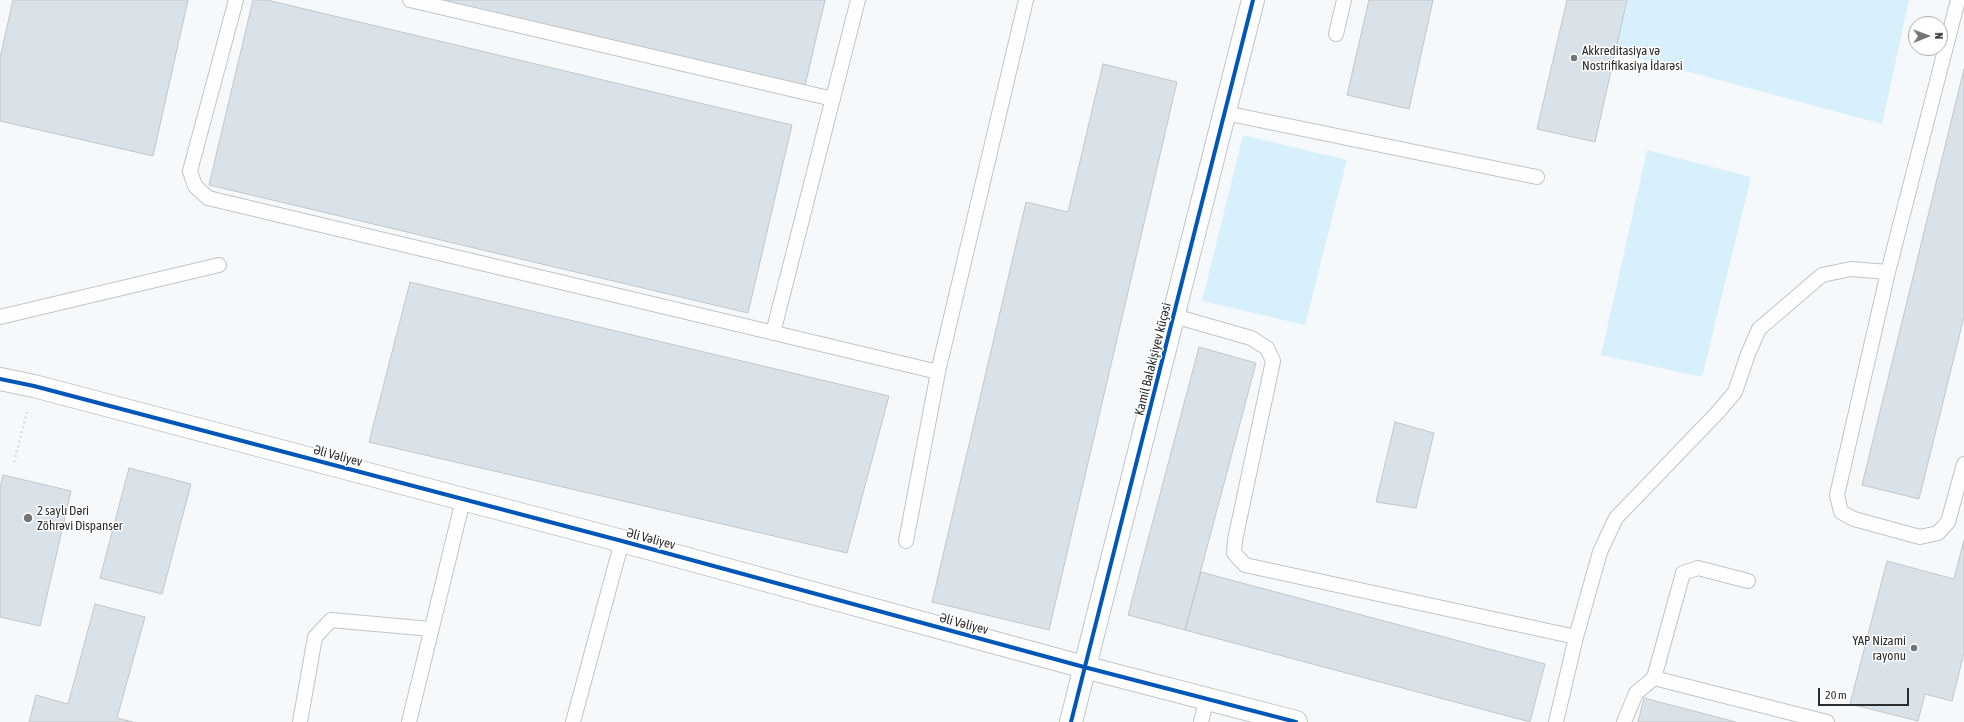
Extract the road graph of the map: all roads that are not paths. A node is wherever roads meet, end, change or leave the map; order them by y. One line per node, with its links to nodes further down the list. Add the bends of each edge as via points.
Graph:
1 (236, 0): 16 (lane, via 190,171 195,186 208,198)
2 (410, 0): 9 (lane)
3 (858, 0): 9 (lane)
4 (1026, 0): 17 (lane)
5 (1253, 0): 10 (street, Kamil Balakişiyev küçəsi)
6 (1344, 0): 8 (lane)
7 (1958, 0): 13 (lane)
8 (1336, 34)
9 (833, 99): 16 (lane)
10 (1225, 113): 11 (lane); 14 (street, Kamil Balakişiyev küçəsi)
11 (1537, 177)
12 (219, 265): 15 (lane)
13 (1888, 272): 19 (lane, via 1837,495 1840,512 1854,519 1920,537 1938,533 1948,522); 25 (lane, via 1851,269 1822,275 1759,330 1735,392 1616,518 1600,552)
14 (1174, 316): 25 (lane, via 1251,338 1267,348 1273,361 1235,540 1234,553 1245,565); 26 (street, Kamil Balakişiyev küçəsi)
15 (0, 317)
16 (773, 333): 17 (lane)
17 (938, 372): 22 (lane)
18 (0, 379): 20 (street, Əli Vəliyev)
19 (1964, 464)
20 (463, 500): 21 (street, Əli Vəliyev); 24 (lane)
21 (622, 541): 26 (street, Əli Vəliyev); 31 (lane)
22 (906, 541)
23 (1748, 581): 27 (lane, via 1698,568 1683,573)
24 (431, 629): 29 (lane, via 331,620 315,637); 30 (lane)
25 (1576, 637): 35 (lane)
26 (1084, 667): 28 (street, Əli Vəliyev); 32 (street, Kamil Balakişiyev küçəsi)
27 (1654, 678): 36 (lane, via 1636,693); 37 (lane)
28 (1207, 698): 33 (lane); 34 (street, Əli Vəliyev)
29 (300, 722)
30 (409, 722)
31 (573, 722)
32 (1071, 722)
33 (1201, 722)
34 (1296, 722)
35 (1556, 722)
36 (1624, 722)
37 (1827, 722)

